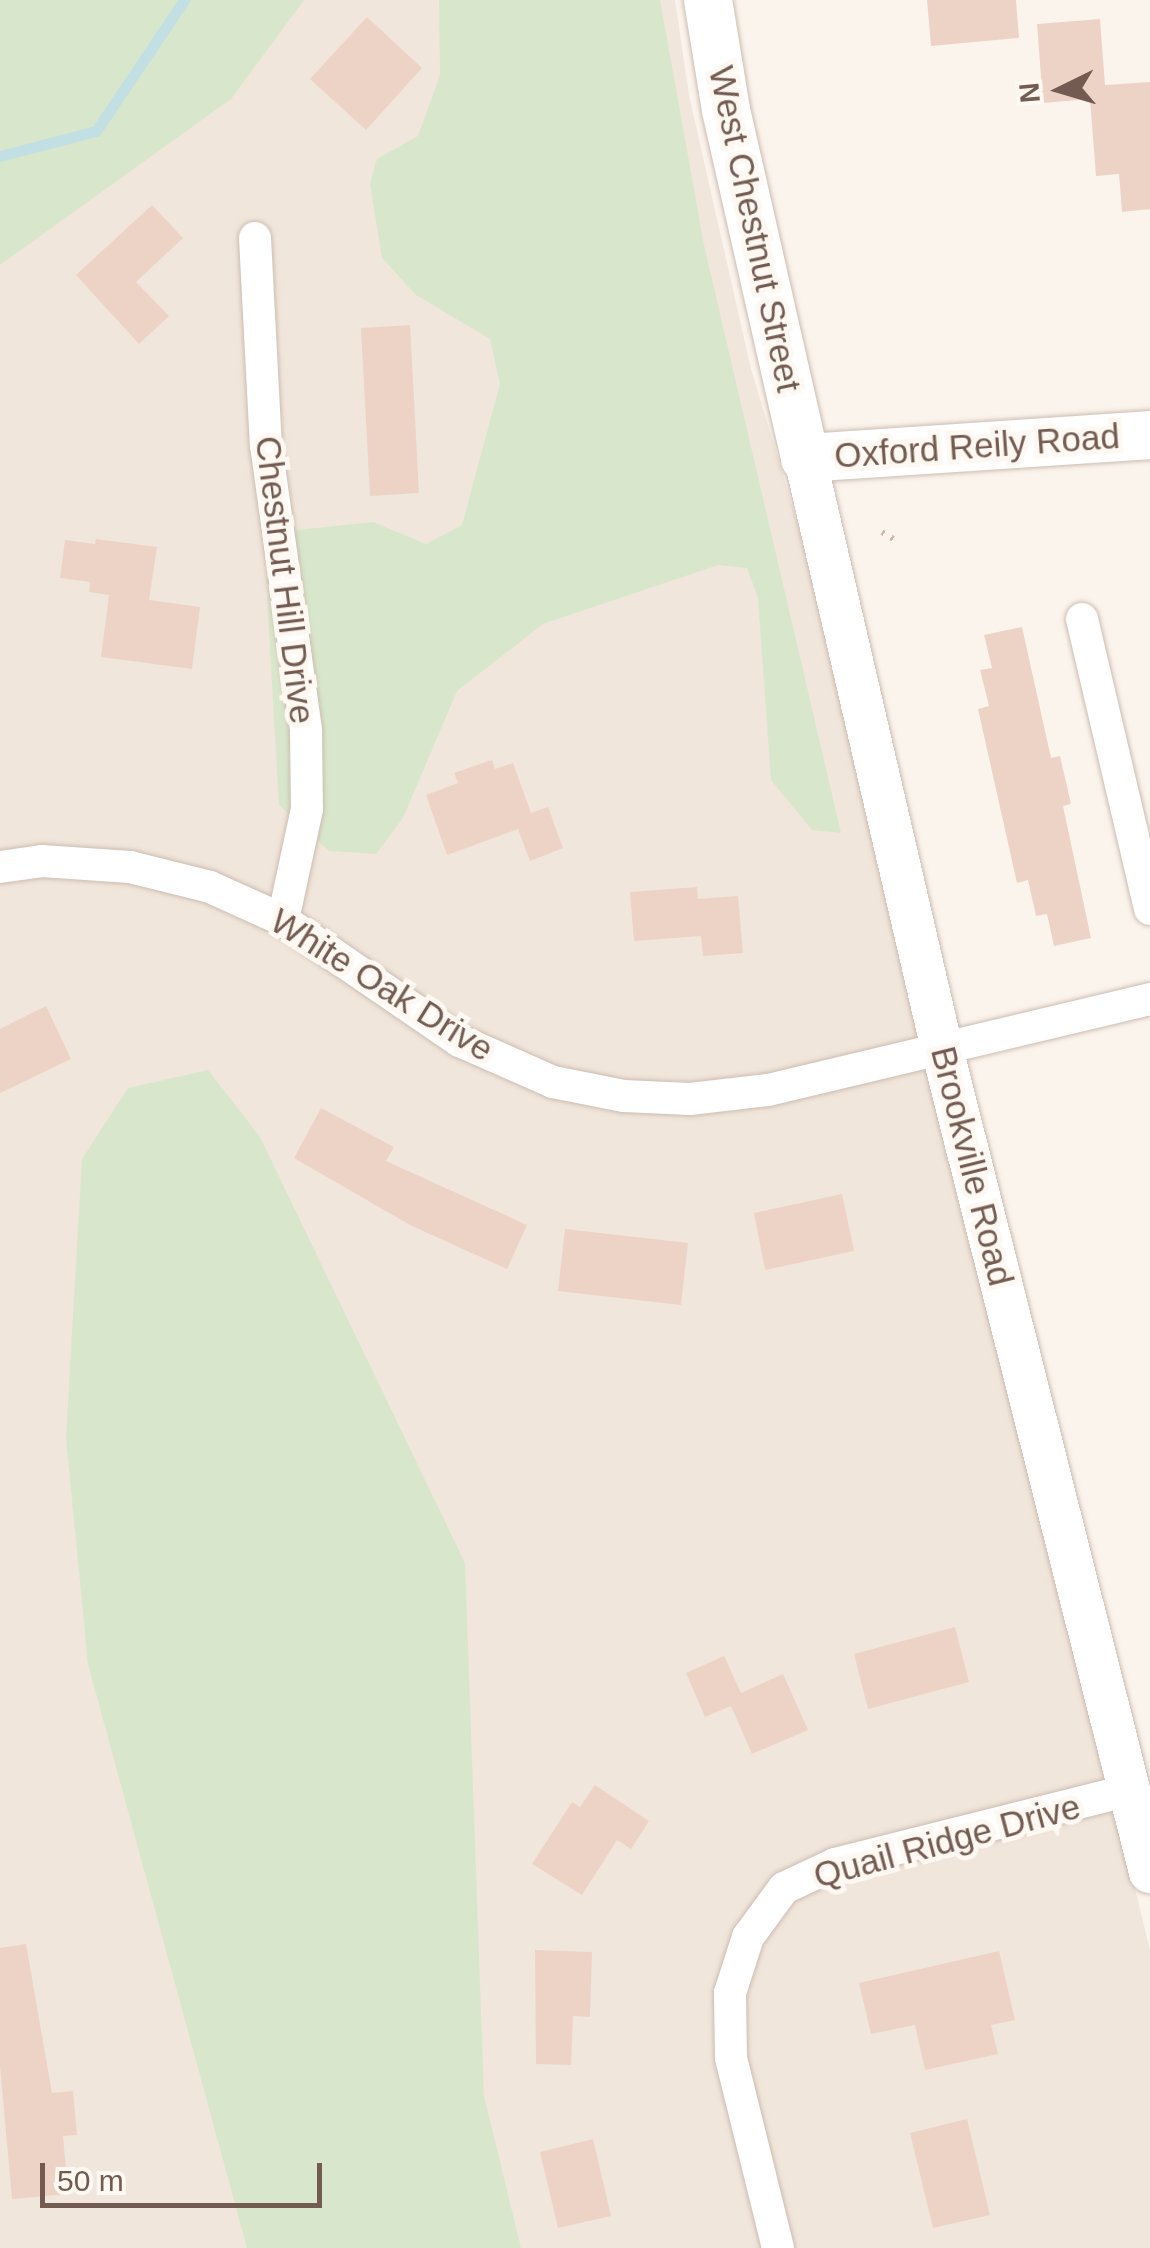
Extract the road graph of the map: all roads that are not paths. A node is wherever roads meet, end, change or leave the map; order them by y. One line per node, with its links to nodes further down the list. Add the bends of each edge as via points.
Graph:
1 (708, 0): 4 (main road, West Chestnut Street)
2 (256, 238): 8 (street, Chestnut Hill Drive, via 266,445 306,731 307,809)
3 (1150, 435): 4 (main road, Oxford Reily Road)
4 (804, 458): 10 (street, Brookville Road)
5 (1082, 619): 7 (street)
6 (0, 867): 8 (street, White Oak Drive, via 42,861 130,867 210,887)
7 (1150, 910)
8 (283, 920): 10 (street, White Oak Drive, via 460,1041 570,1086 690,1099 768,1090)
9 (1150, 998): 10 (street, White Oak Drive)
10 (942, 1049): 11 (street, Brookville Road)
11 (1130, 1790): 12 (street, Brookville Road); 13 (street, Quail Ridge Drive, via 835,1864 784,1888 748,1937 730,1992 730,2058)
12 (1150, 1872)
13 (778, 2248)

